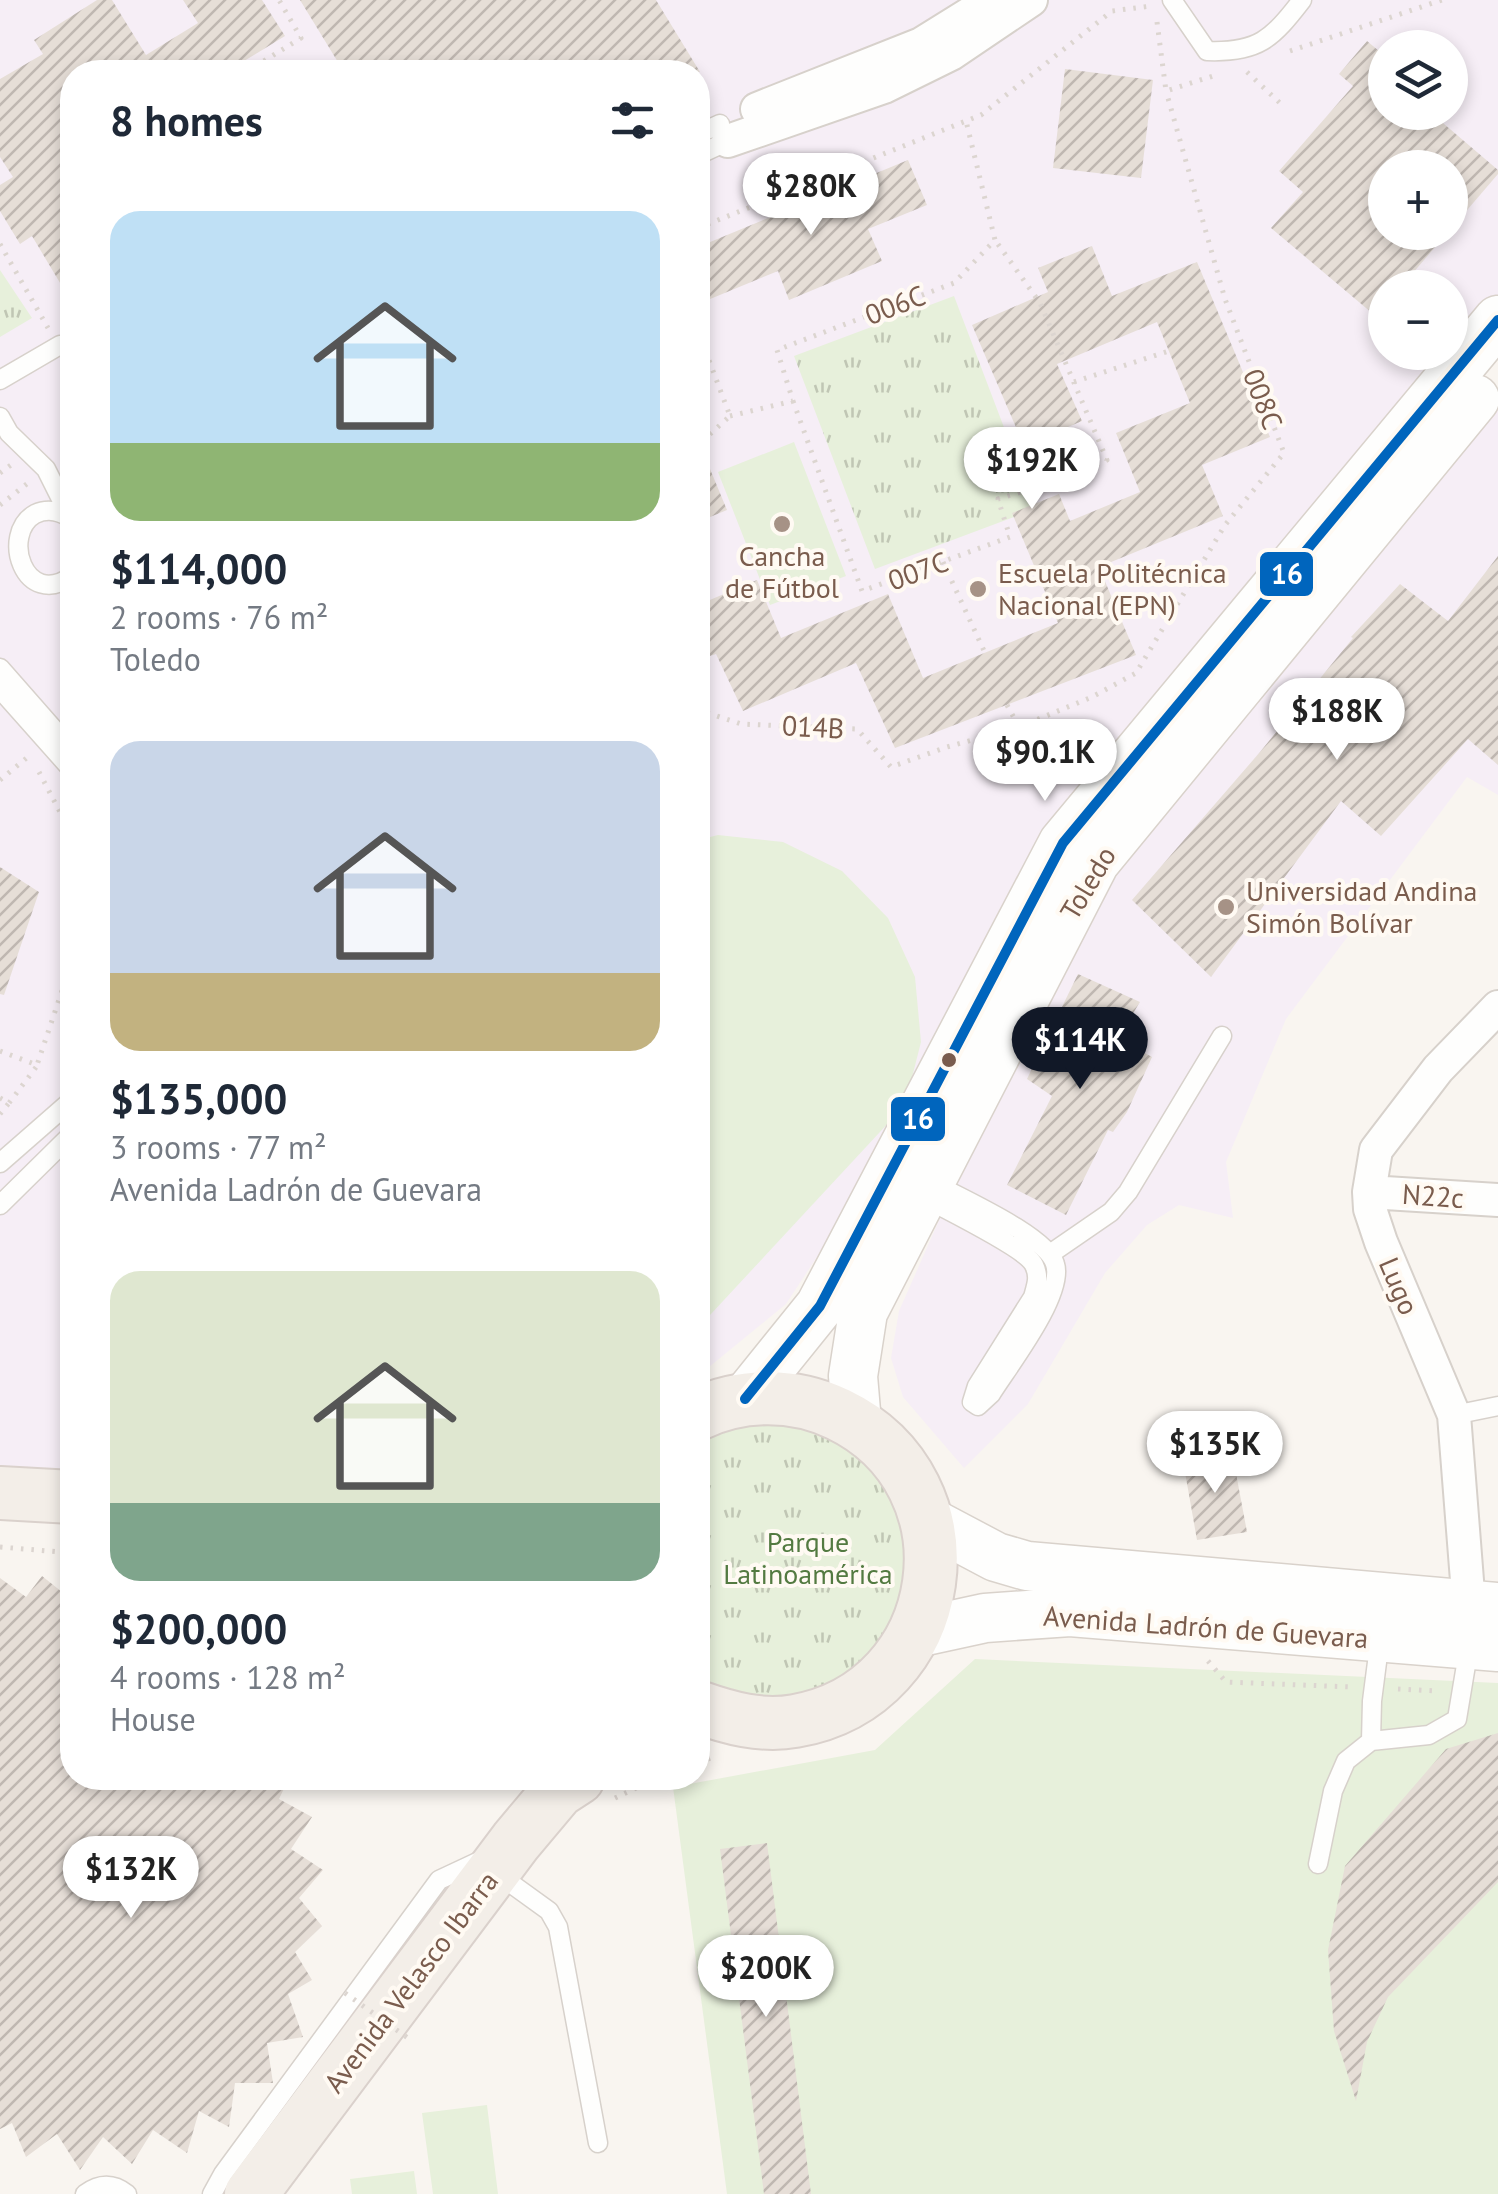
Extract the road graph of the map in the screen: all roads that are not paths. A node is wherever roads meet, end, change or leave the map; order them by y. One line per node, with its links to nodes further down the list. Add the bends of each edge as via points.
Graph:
1 (992, 0): 5 (street, via 921,44)
2 (1031, 0): 5 (street, via 951,54 884,87)
3 (1172, 0): 4 (lane, via 1206,50 1229,52 1261,44)
4 (1302, 0)
5 (730, 129): 6 (lane)
6 (710, 145)
7 (1498, 320): 30 (street, Toledo, via 1063,843 820,1306)
8 (60, 347): 10 (lane)
9 (1498, 371): 25 (street, Toledo, via 1096,862)
10 (0, 380)
11 (0, 418): 12 (lane, via 46,469)
12 (60, 495)
13 (60, 502): 14 (lane, via 20,524)
14 (4, 547): 15 (lane, via 30,580)
15 (60, 582)
16 (0, 668): 18 (lane)
17 (0, 690): 19 (lane)
18 (60, 736)
19 (60, 757)
20 (1498, 1007): 26 (street, Lugo, via 1438,1069 1376,1150)
21 (1222, 1036): 29 (lane, via 1128,1192 1112,1212)
22 (60, 1111): 24 (lane)
23 (60, 1146): 28 (lane)
24 (0, 1164)
25 (926, 1189): 29 (lane); 29 (lane, via 1034,1263 1038,1282 977,1386 972,1402 978,1406 1052,1295 1057,1268); 33 (street, Toledo, via 862,1312 854,1376)
26 (1369, 1192): 27 (street, N22c); 32 (street, Lugo, via 1380,1242)
27 (1498, 1200)
28 (0, 1205)
29 (1050, 1254)
30 (721, 1406): 33 (main road, via 784,1398)
31 (1498, 1406): 32 (lane)
32 (1454, 1416): 37 (street, Lugo)
33 (857, 1423): 36 (main road, via 897,1460)
34 (0, 1493): 35 (main road)
35 (60, 1496)
36 (928, 1521): 37 (street, Avenida Ladrón de Guevara, via 1027,1566); 38 (main road, via 932,1582)
37 (1484, 1627): 39 (street, Avenida Ladrón de Guevara); 41 (lane, via 1457,1719 1429,1735)
38 (916, 1633): 39 (street, Avenida Ladrón de Guevara, via 985,1618 1070,1612); 40 (main road, via 886,1675 844,1706 794,1722 742,1722)
39 (1380, 1638): 41 (lane)
40 (710, 1711)
41 (1371, 1741): 44 (lane, via 1340,1774)
42 (560, 1790): 43 (main road, Avenida Velasco Ibarra)
43 (503, 1860): 45 (main road, Avenida Velasco Ibarra); 46 (lane, via 558,1926); 49 (lane, via 439,1880)
44 (1318, 1864)
45 (318, 2104): 50 (main road, Avenida Velasco Ibarra); 51 (main road)
46 (598, 2143)
47 (85, 2194): 48 (lane, via 116,2186)
48 (128, 2194)
49 (212, 2194)
50 (250, 2194)
51 (282, 2194)

